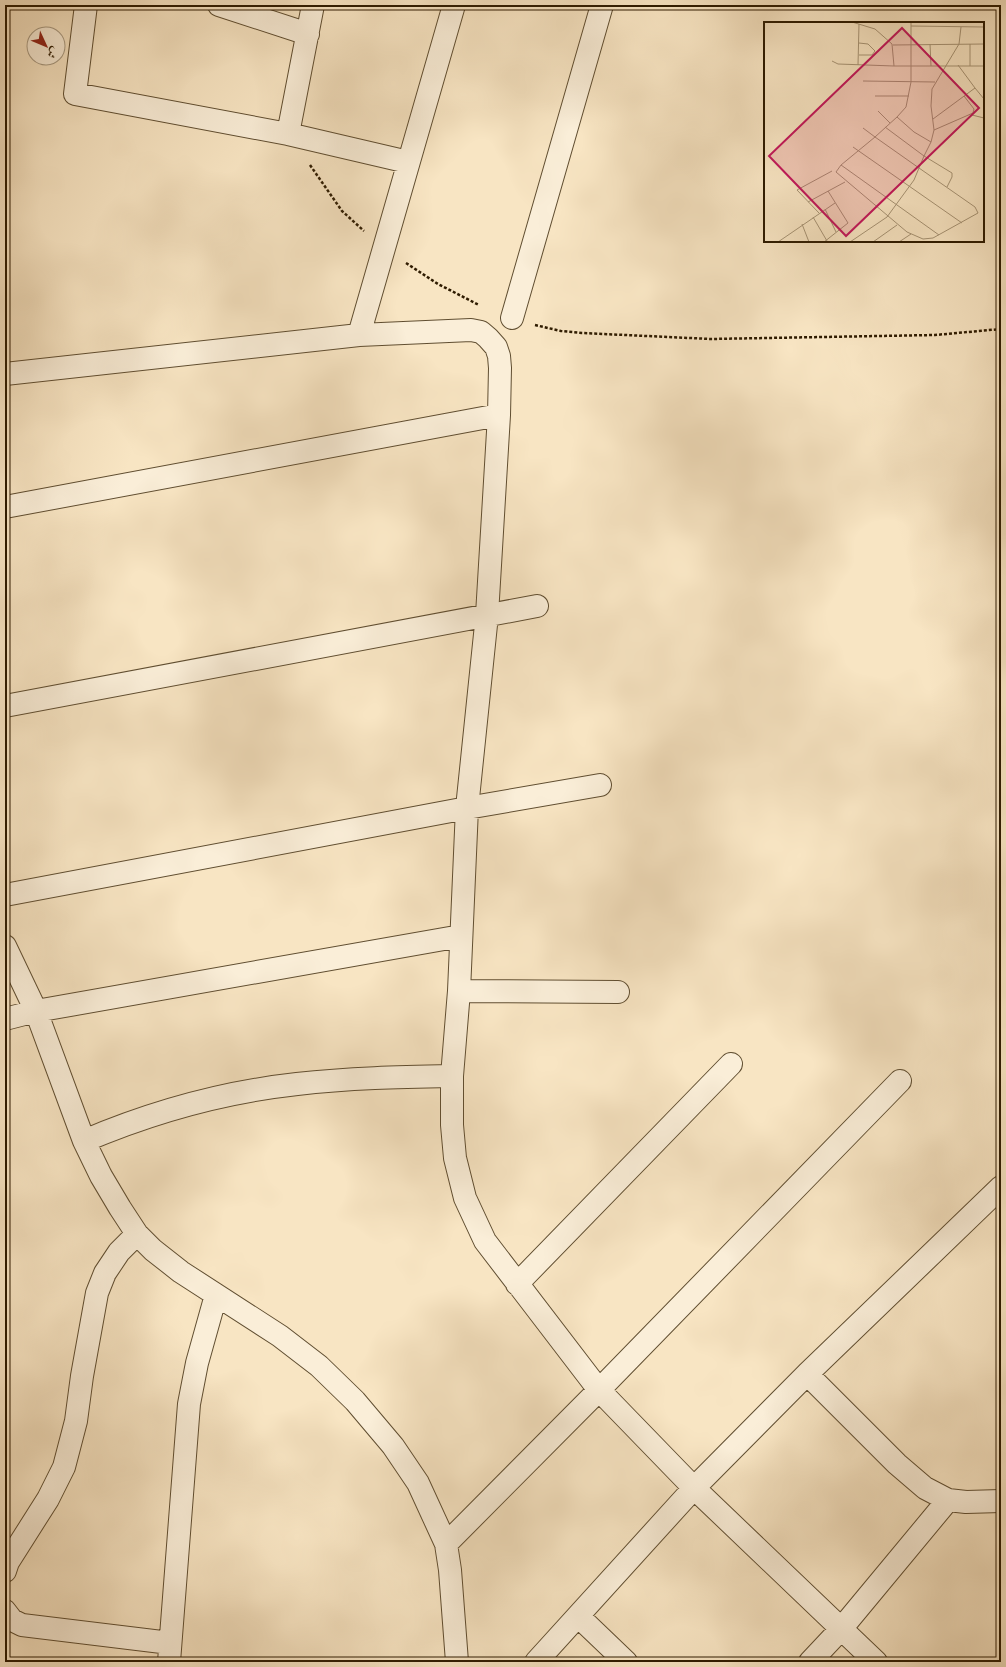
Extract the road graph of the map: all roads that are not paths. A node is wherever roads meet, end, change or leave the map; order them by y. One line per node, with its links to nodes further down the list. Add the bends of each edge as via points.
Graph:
1 (86, 5): 7 (street, via 75,94)
2 (219, 5): 6 (street)
3 (313, 5): 6 (street)
4 (454, 5): 8 (street)
5 (602, 5): 9 (street)
6 (308, 34): 7 (street)
7 (288, 134): 8 (street)
8 (408, 162): 10 (street)
9 (512, 318)
10 (359, 335): 11 (street); 12 (street, via 470,330 481,332 496,347 499,356)
11 (5, 374)
12 (499, 415): 13 (street); 15 (street)
13 (5, 507)
14 (537, 606): 15 (street)
15 (487, 615): 16 (street); 18 (street)
16 (5, 706)
17 (600, 785): 18 (street)
18 (467, 808): 19 (street); 20 (street)
19 (5, 895)
20 (461, 936): 22 (street); 24 (street)
21 (5, 946): 24 (street)
22 (459, 991): 23 (street); 27 (street)
23 (618, 992)
24 (36, 1011): 25 (street); 29 (street)
25 (5, 1019)
26 (731, 1064): 32 (street)
27 (452, 1076): 29 (street, via 378,1078 252,1090 145,1117); 32 (street, via 455,1158 465,1198 485,1241)
28 (900, 1081): 35 (street)
29 (84, 1141): 31 (street, via 101,1176)
30 (1001, 1187): 34 (street)
31 (137, 1234): 33 (street, via 176,1268); 40 (street, via 105,1273 97,1293 76,1421 64,1467)
32 (517, 1284): 35 (street)
33 (216, 1295): 39 (street, via 280,1336 313,1361 355,1401 393,1446 418,1483); 44 (street, via 197,1363 189,1404)
34 (807, 1374): 36 (street); 37 (street, via 897,1464 925,1488)
35 (599, 1390): 36 (street); 39 (street)
36 (694, 1488): 42 (street); 43 (street)
37 (948, 1500): 38 (street); 43 (street)
38 (1001, 1501)
39 (446, 1544): 45 (street)
40 (5, 1571)
41 (5, 1611): 44 (street, via 12,1620 22,1625)
42 (578, 1616): 46 (street); 47 (street)
43 (841, 1629): 48 (street); 49 (street)
44 (169, 1653)
45 (457, 1662)
46 (536, 1662)
47 (626, 1662)
48 (810, 1662)
49 (876, 1662)

